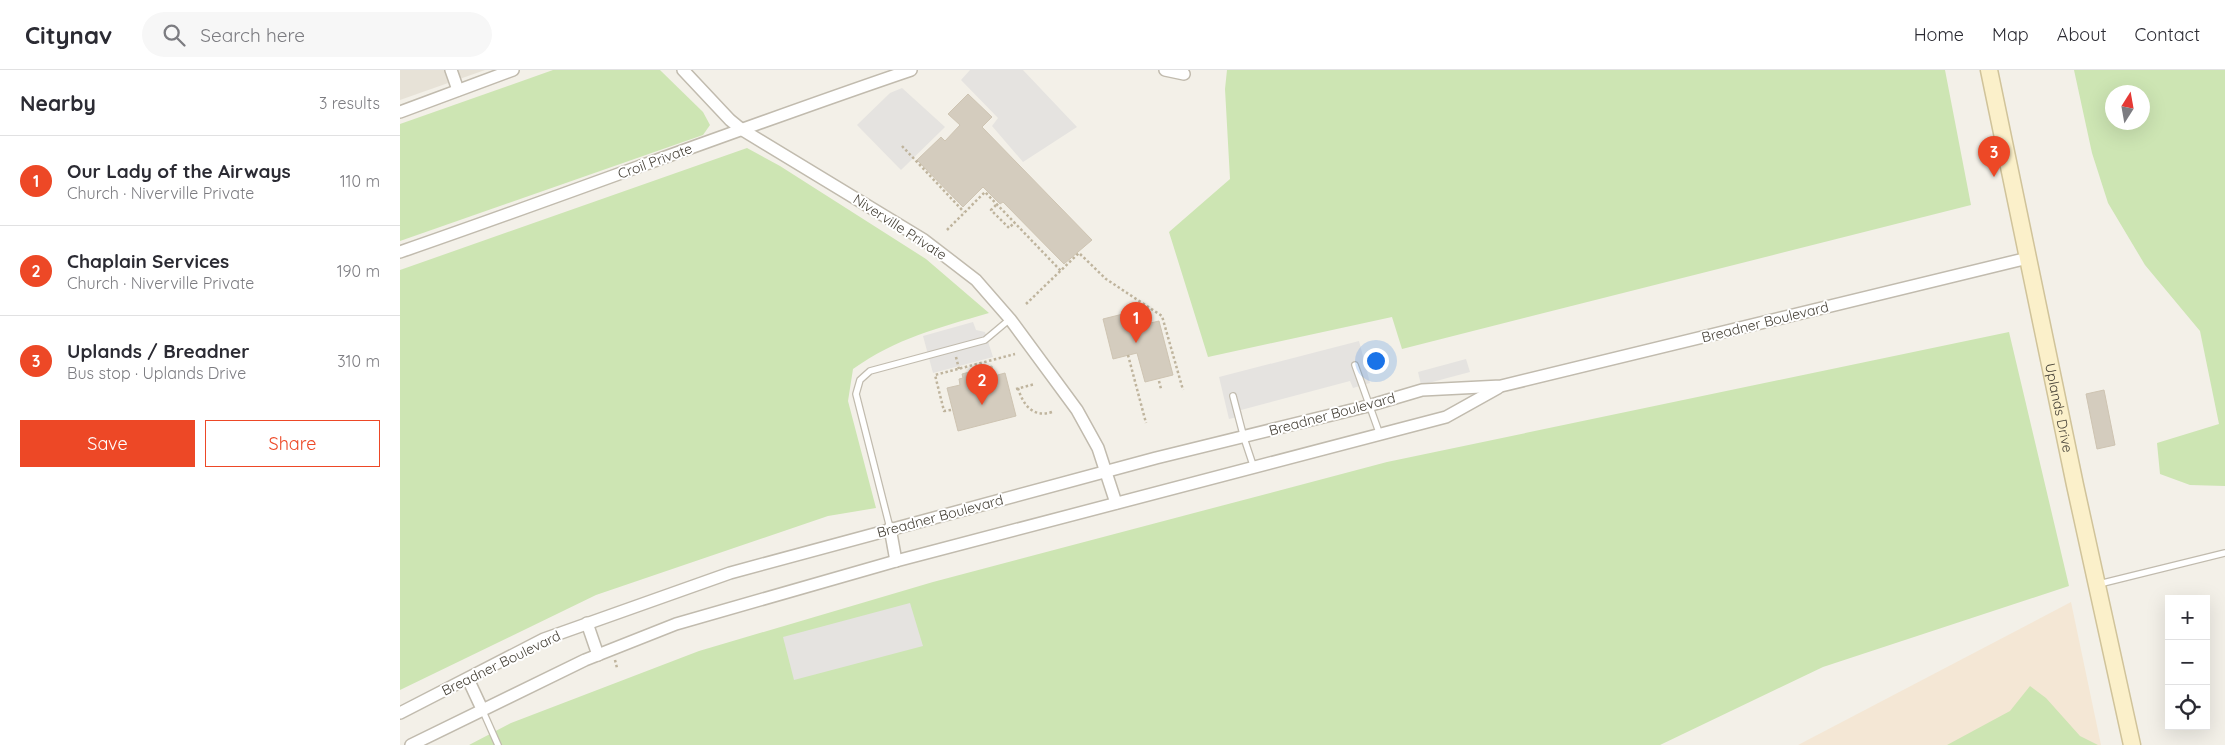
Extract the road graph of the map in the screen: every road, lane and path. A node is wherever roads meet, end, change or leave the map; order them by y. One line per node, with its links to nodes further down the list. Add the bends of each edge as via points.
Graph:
1 (451, 70): 8 (street)
2 (514, 70): 8 (street)
3 (683, 70): 10 (street, Niverville Private)
4 (911, 70): 10 (street, Croil Private)
5 (1165, 70): 7 (street)
6 (1989, 70): 17 (main road, Uplands Drive)
7 (1184, 74)
8 (458, 90): 9 (street)
9 (400, 112)
10 (741, 129): 16 (street, Croil Private); 20 (street, Niverville Private, via 924,240 976,280)
11 (902, 146): 13 (path)
12 (996, 205): 13 (path, via 984,192); 14 (path); 14 (path, via 991,210 1009,228)
13 (964, 212): 15 (path)
14 (1014, 223): 18 (path)
15 (947, 230)
16 (400, 252)
17 (2028, 258): 26 (street, Breadner Boulevard); 42 (main road, Uplands Drive)
18 (1061, 271): 19 (path); 28 (path, via 1079,253 1106,279 1162,316)
19 (1026, 304)
20 (1010, 320): 37 (street, Niverville Private, via 1077,410); 39 (lane, via 985,340 870,371 860,380 856,394)
21 (1015, 354): 31 (path, via 935,375 944,411)
22 (1128, 355): 33 (path)
23 (1355, 364): 30 (lane)
24 (1159, 381): 27 (path)
25 (1035, 384): 32 (path, via 1017,389 1021,400 1037,413)
26 (1501, 386): 30 (street, Breadner Boulevard, via 1422,390); 34 (street, Breadner Boulevard, via 1446,417)
27 (1161, 389)
28 (1183, 390)
29 (1233, 396): 35 (lane)
30 (1368, 406): 34 (lane); 35 (street, Breadner Boulevard)
31 (951, 410)
32 (1052, 412)
33 (1146, 423)
34 (1380, 435): 36 (street, Breadner Boulevard)
35 (1244, 438): 36 (lane); 37 (street, Breadner Boulevard)
36 (1254, 468): 38 (street, Breadner Boulevard)
37 (1107, 472): 38 (street, Niverville Private); 39 (street, Breadner Boulevard)
38 (1116, 503): 41 (street, Breadner Boulevard)
39 (890, 528): 41 (street); 43 (street, Breadner Boulevard, via 730,573)
40 (2225, 553): 42 (lane)
41 (896, 562): 44 (street, Breadner Boulevard, via 676,624)
42 (2097, 584): 50 (main road, Uplands Drive)
43 (587, 623): 44 (street); 45 (street, Breadner Boulevard, via 544,639)
44 (598, 655): 46 (street, Breadner Boulevard)
45 (468, 679): 46 (street); 47 (street, Breadner Boulevard)
46 (482, 709): 48 (street, Breadner Boulevard); 49 (lane)
47 (400, 713)
48 (411, 745)
49 (498, 745)
50 (2132, 745)

